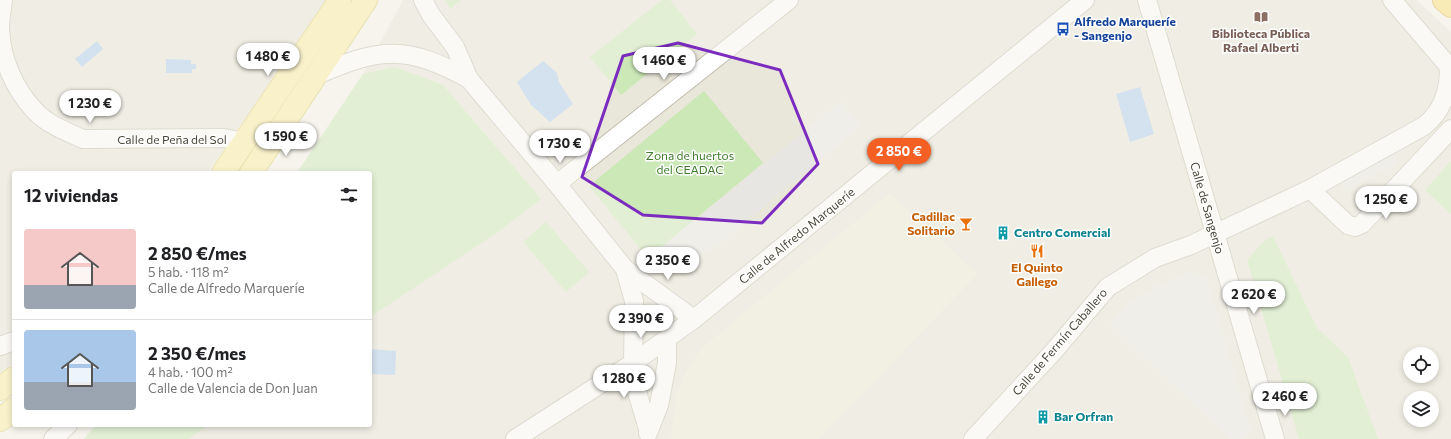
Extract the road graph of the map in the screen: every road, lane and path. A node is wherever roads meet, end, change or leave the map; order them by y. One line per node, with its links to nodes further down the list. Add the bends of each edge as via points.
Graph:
1 (3, 0): 17 (street, Calle de Peña del Sol, via 0,27 4,53 12,78 36,112 65,131 82,139 224,138)
2 (340, 0): 17 (main road)
3 (366, 0): 12 (main road)
4 (423, 0): 13 (street, via 430,15 455,47)
5 (789, 0): 21 (street)
6 (1085, 0): 25 (street, Calle de Alfredo Marqueríe)
7 (1147, 0): 23 (street, Calle de Sangenjo)
8 (1392, 0): 11 (street)
9 (1444, 0): 10 (highway)
10 (1451, 6)
11 (1450, 68): 14 (street, Calle de Fermín Caballero, via 1444,101 1438,112)
12 (317, 76): 13 (street, via 361,58 401,54 441,64); 15 (main road)
13 (469, 79): 21 (street)
14 (1424, 126): 16 (street); 22 (street, Calle de Fermín Caballero)
15 (280, 130): 19 (main road); 20 (street)
16 (1446, 134): 22 (street, via 1362,224 1355,227 1348,225)
17 (244, 142): 18 (main road)
18 (224, 171)
19 (252, 171)
20 (265, 171)
21 (558, 184): 24 (street)
22 (1310, 189): 23 (street, Calle de Fermín Caballero)
23 (1214, 234): 38 (street, Calle de Fermín Caballero, via 1155,258 1108,287 1054,351); 39 (street, Calle de Sangenjo)
24 (625, 269): 25 (street); 29 (street, via 634,301)
25 (694, 319): 26 (street, Calle de Alfredo Marqueríe)
26 (667, 339): 29 (street, Calle de Alfredo Marqueríe); 35 (street, via 667,363 659,405)
27 (12, 342): 28 (street)
28 (0, 346)
29 (633, 363): 35 (street, via 635,385); 37 (street, Calle de Alfredo Marqueríe)
30 (12, 380): 31 (main road)
31 (0, 389)
32 (12, 411): 33 (main road)
33 (0, 420)
34 (66, 427): 36 (street)
35 (648, 434)
36 (53, 439)
37 (515, 439)
38 (973, 439)
39 (1275, 439)

